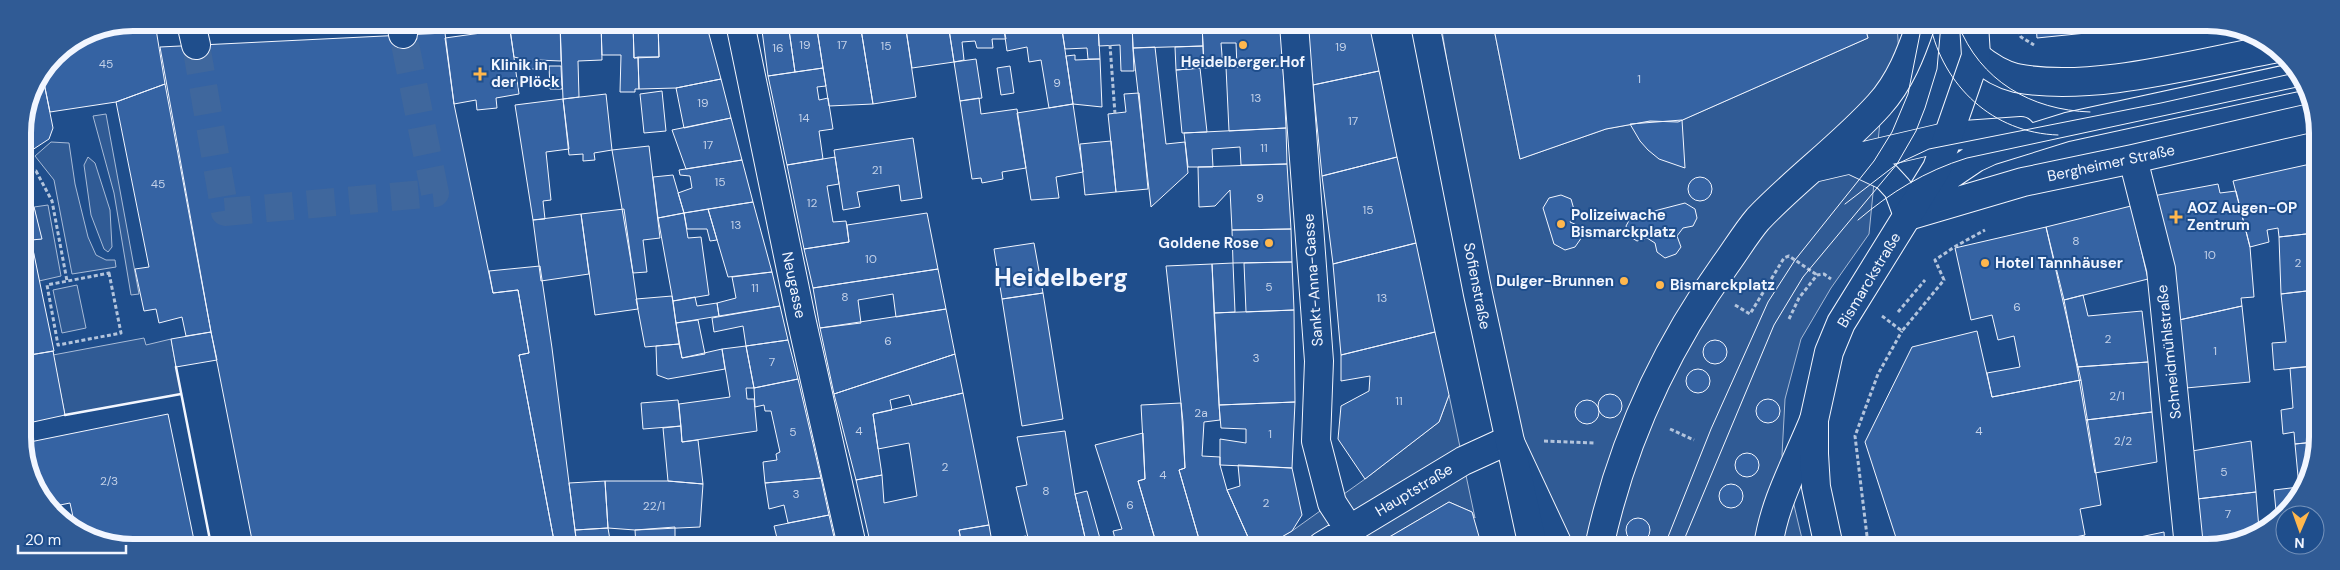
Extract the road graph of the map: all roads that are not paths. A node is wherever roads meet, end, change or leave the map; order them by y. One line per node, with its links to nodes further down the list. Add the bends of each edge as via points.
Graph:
1 (742, 31): 19 (street, Neugasse)
2 (1295, 31): 18 (street, Sankt-Anna-Gasse, via 1319,361 1316,441 1332,503)
3 (1426, 31): 17 (street, Sofienstraße)
4 (1918, 31): 14 (street, via 1903,71 1880,104)
5 (1974, 31): 7 (street)
6 (2266, 49): 7 (street, via 2148,73 2080,82 2015,78 1999,72)
7 (1976, 56): 11 (street, Bismarckstraße)
8 (2292, 78): 10 (street)
9 (2308, 120): 12 (street, Bergheimer Straße)
10 (2067, 127): 11 (street); 15 (street, via 1975,158 1941,181)
11 (1950, 136): 13 (street); 15 (street, Bismarckstraße, via 1937,168)
12 (2133, 159): 15 (street, Bergheimer Straße, via 2023,182); 26 (street, Schneidmühlstraße, via 2161,269)
13 (1852, 160): 14 (street); 15 (street, via 1886,176 1898,189)
14 (1812, 168): 23 (street, via 1757,220 1708,288 1670,352 1638,421)
15 (1908, 216): 16 (street, Bismarckstraße, via 1841,323 1829,352)
16 (1814, 420): 24 (street, via 1778,500); 25 (street, Bismarckstraße, via 1816,487)
17 (1509, 440): 18 (street, Hauptstraße, via 1463,461); 21 (street, Sofienstraße); 22 (street)
18 (1349, 530): 20 (street, Hauptstraße)
19 (850, 539)
20 (1334, 539)
21 (1531, 539)
22 (1555, 539)
23 (1601, 539)
24 (1769, 539)
25 (1827, 539)
26 (2188, 539)

